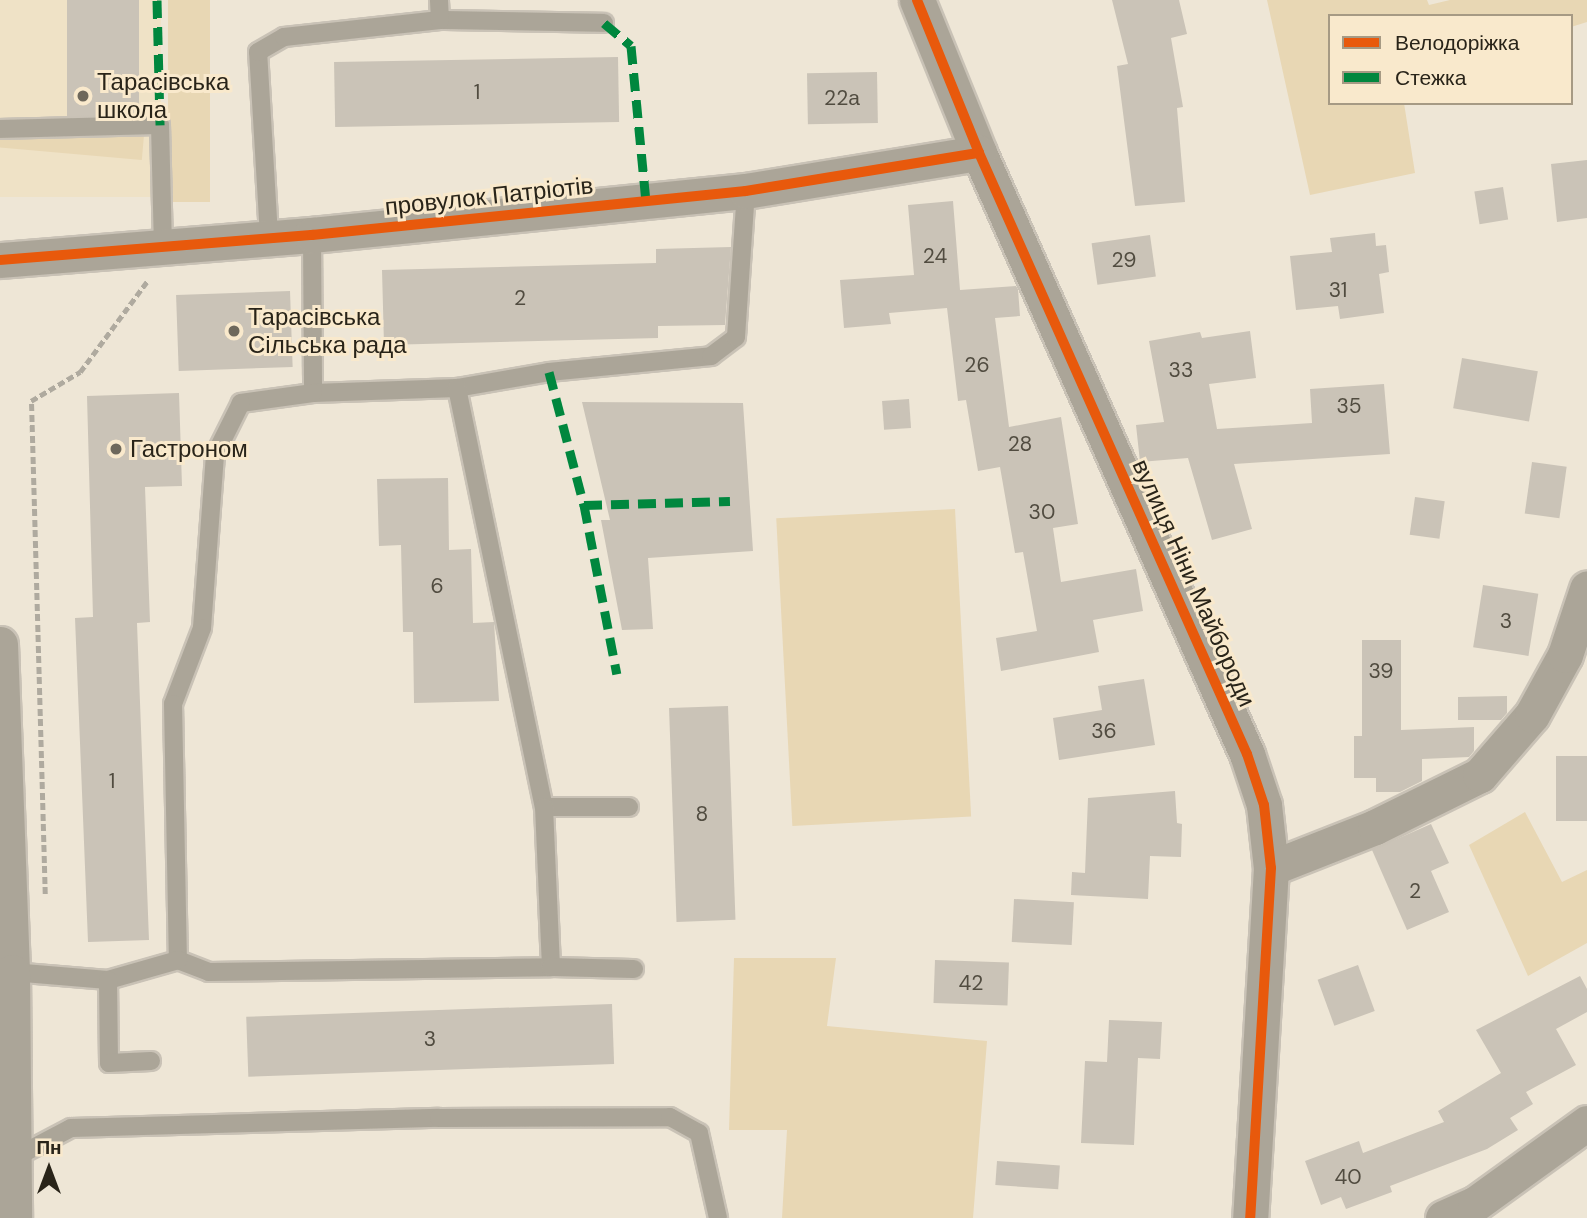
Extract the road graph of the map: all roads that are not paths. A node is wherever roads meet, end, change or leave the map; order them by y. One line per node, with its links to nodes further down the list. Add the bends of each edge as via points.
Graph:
1 (439, 0): 3 (lane)
2 (917, 0): 6 (street, вулиця Ніни Майбороди)
3 (440, 20): 4 (lane); 9 (lane, via 284,37 258,52)
4 (604, 23)
5 (0, 129): 10 (lane, via 160,125)
6 (979, 153): 7 (street, провулок Патріотів); 19 (street, вулиця Ніни Майбороди, via 1247,754 1264,805)
7 (746, 191): 8 (street, провулок Патріотів); 12 (lane, via 736,337 711,356 549,372)
8 (312, 235): 9 (street, провулок Патріотів); 13 (lane)
9 (269, 236): 10 (street, провулок Патріотів)
10 (163, 244): 11 (street, провулок Патріотів)
11 (0, 260)
12 (457, 388): 13 (lane); 16 (lane)
13 (313, 393): 20 (lane, via 241,403 215,455 202,628 173,705)
14 (1587, 589): 19 (street, via 1565,655 1532,715 1480,775 1375,827)
15 (0, 644): 18 (street)
16 (544, 807): 17 (lane); 21 (lane)
17 (629, 807)
18 (4, 862): 24 (street)
19 (1271, 868): 31 (street, вулиця Ніни Майбороди)
20 (178, 960): 21 (lane, via 209,972); 23 (lane)
21 (551, 967): 22 (lane)
22 (634, 969)
23 (108, 980): 24 (lane); 26 (lane, via 108,1063)
24 (11, 983): 25 (street)
25 (6, 1051): 28 (street)
26 (151, 1061)
27 (1587, 1124): 32 (street, via 1475,1204)
28 (9, 1139): 29 (street); 30 (lane, via 71,1129 439,1118 670,1117 699,1133)
29 (15, 1218)
30 (718, 1218)
31 (1250, 1218)
32 (1443, 1218)

